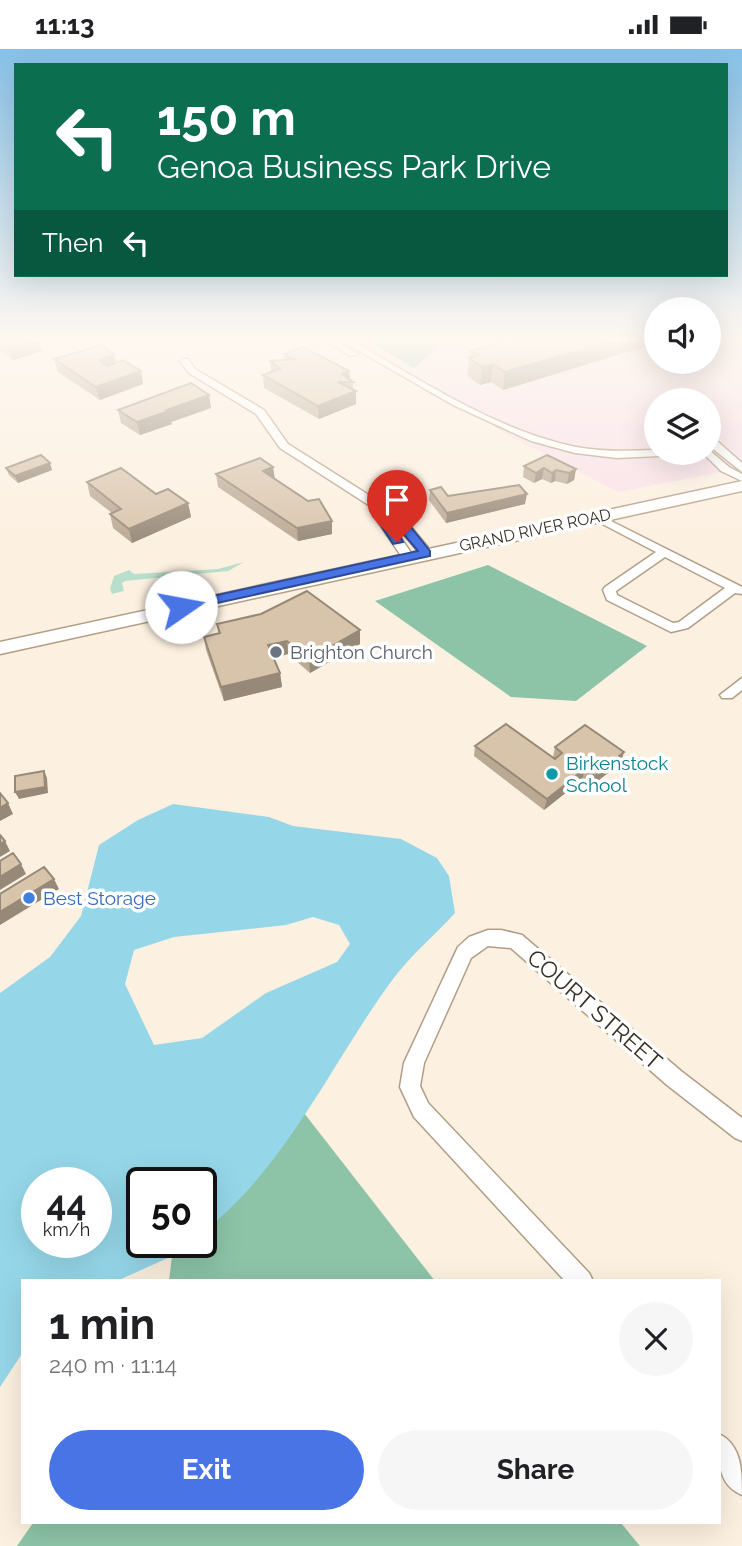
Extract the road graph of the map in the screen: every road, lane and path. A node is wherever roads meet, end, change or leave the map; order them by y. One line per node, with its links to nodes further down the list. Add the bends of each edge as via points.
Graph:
1 (258, 411): 11 (street, via 285,446)
2 (466, 411): 4 (street)
3 (471, 411): 4 (street)
4 (477, 414): 5 (street, via 554,445 605,454)
5 (644, 453)
6 (721, 455): 8 (street)
7 (721, 463): 9 (street)
8 (742, 469)
9 (742, 478)
10 (742, 486): 12 (main road, GRAND RIVER ROAD)
11 (384, 510): 14 (street, via 398,518); 15 (street, via 384,521)
12 (595, 516): 13 (street); 14 (main road, GRAND RIVER ROAD)
13 (664, 552): 16 (street); 16 (street, via 609,590 611,597 671,628)
14 (426, 553): 15 (main road, GRAND RIVER ROAD)
15 (408, 558): 17 (main road, GRAND RIVER ROAD)
16 (738, 590)
17 (0, 648)
18 (742, 683): 19 (street)
19 (727, 695)
20 (742, 1131): 21 (street, COURT STREET, via 516,940 494,935 474,941 464,953 414,1063 410,1087 421,1110)
21 (579, 1279)
22 (721, 1450): 23 (street)
23 (742, 1482)

